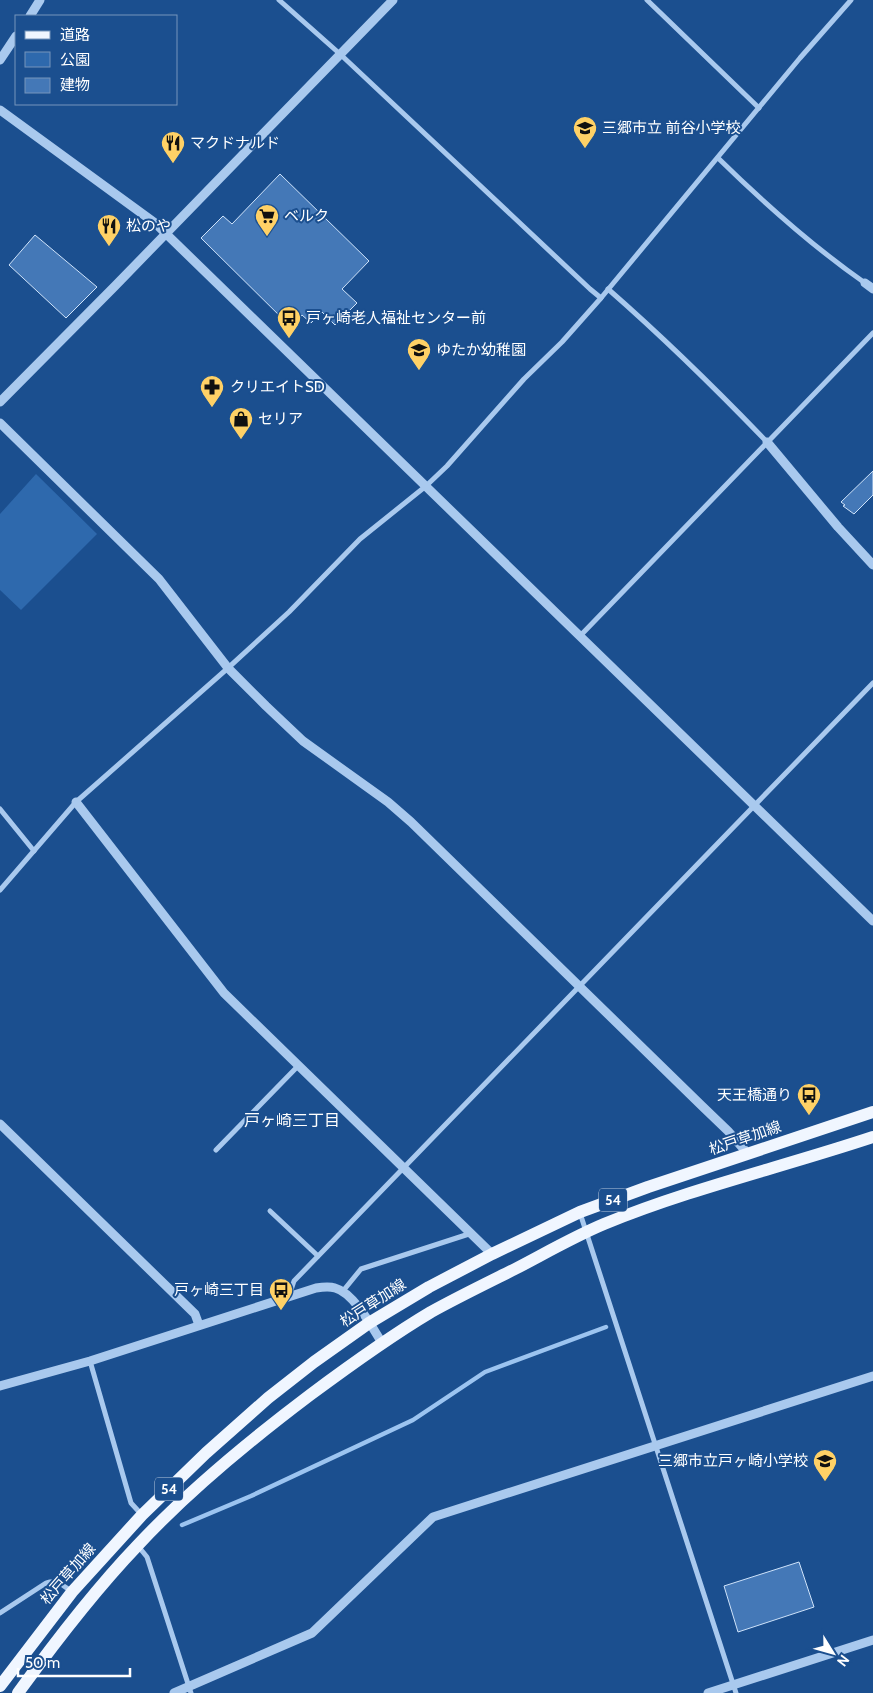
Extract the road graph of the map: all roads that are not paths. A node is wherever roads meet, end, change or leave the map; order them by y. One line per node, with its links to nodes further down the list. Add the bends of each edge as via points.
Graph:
1 (40, 0): 6 (street)
2 (279, 0): 8 (street)
3 (393, 0): 8 (street)
4 (647, 0): 10 (street)
5 (851, 0): 10 (street)
6 (31, 15)
7 (15, 38): 9 (street)
8 (340, 54): 13 (street); 17 (street)
9 (0, 60)
10 (759, 108): 12 (street)
11 (0, 110): 13 (street)
12 (718, 158): 14 (street, via 803,236); 15 (street)
13 (166, 234): 19 (street); 22 (street)
14 (865, 283): 16 (street)
15 (608, 289): 17 (street); 21 (street, via 652,327)
16 (873, 289)
17 (601, 298): 22 (street)
18 (873, 332): 21 (street)
19 (0, 402)
20 (0, 423): 25 (street, via 159,579)
21 (767, 442): 23 (street); 24 (street)
22 (426, 486): 24 (street); 25 (street, via 360,539 289,612)
23 (873, 565)
24 (580, 636): 28 (street)
25 (228, 668): 27 (street); 33 (street, via 303,741 411,822)
26 (873, 683): 28 (street)
27 (76, 802): 30 (street); 34 (street, via 224,993)
28 (754, 805): 32 (street); 33 (street)
29 (0, 808): 30 (street)
30 (34, 851): 31 (street)
31 (0, 890)
32 (873, 921)
33 (579, 987): 39 (street); 40 (street)
34 (298, 1066): 38 (street); 40 (street)
35 (873, 1112): 39 (main road, 松戸草加線 / 54)
36 (0, 1124): 50 (street, via 195,1314)
37 (873, 1138): 43 (main road, 54, via 715,1184)
38 (216, 1150)
39 (748, 1154): 42 (main road, 松戸草加線 / 54)
40 (404, 1167): 44 (street); 46 (street)
41 (270, 1211): 46 (street)
42 (580, 1212): 43 (street); 45 (main road, 松戸草加線 / 54)
43 (586, 1232): 51 (main road, 54, via 430,1313); 55 (street)
44 (472, 1233): 45 (street); 47 (street, via 361,1269)
45 (492, 1254): 49 (main road, 松戸草加線 / 54)
46 (318, 1256): 48 (street, via 294,1281)
47 (344, 1291): 48 (street, via 335,1287 316,1288); 49 (street)
48 (289, 1297): 50 (street)
49 (369, 1323): 51 (street); 56 (main road, 松戸草加線 / 54, via 268,1398)
50 (199, 1325): 52 (street)
51 (382, 1343): 57 (main road, 54, via 232,1456)
52 (90, 1361): 54 (street); 56 (street, via 131,1503)
53 (873, 1376): 55 (street)
54 (0, 1386)
55 (656, 1446): 62 (street); 63 (street, via 433,1517 312,1633)
56 (142, 1515): 58 (main road, 松戸草加線 / 54)
57 (137, 1545): 63 (street, via 147,1557); 64 (main road, 54, via 57,1640)
58 (72, 1592): 59 (street, via 52,1581); 61 (main road, 松戸草加線 / 54)
59 (0, 1613)
60 (873, 1640): 62 (street)
61 (0, 1686)
62 (735, 1689): 66 (street)
63 (190, 1690): 65 (street)
64 (18, 1693)
65 (174, 1693)
66 (708, 1693)

